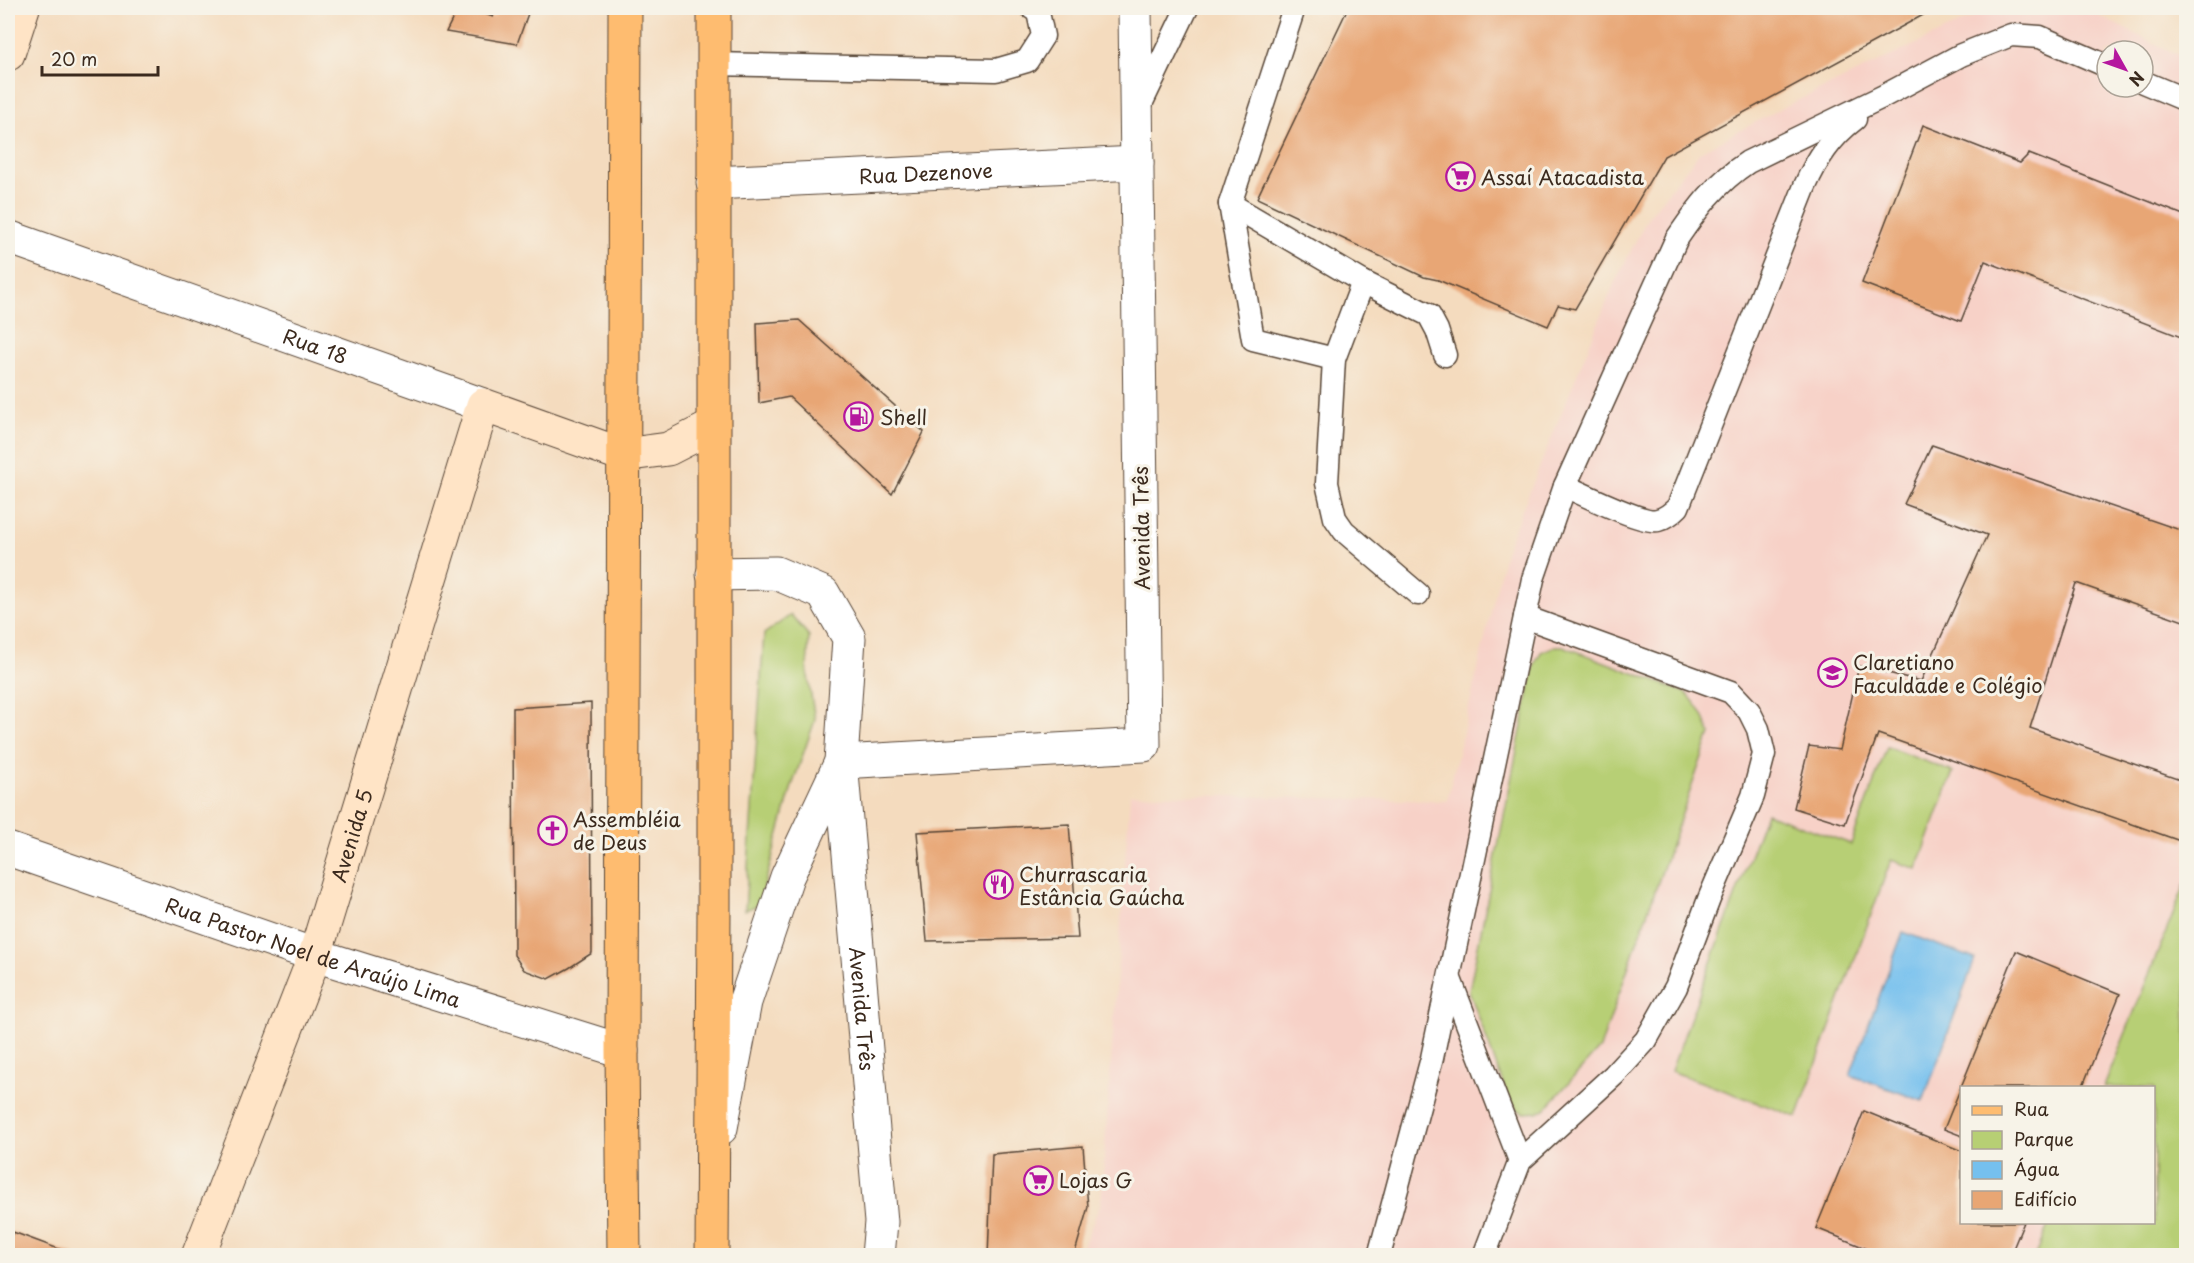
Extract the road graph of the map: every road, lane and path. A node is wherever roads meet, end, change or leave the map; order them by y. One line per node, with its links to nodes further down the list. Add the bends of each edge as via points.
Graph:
1 (23, 8): 8 (main road)
2 (1032, 8): 10 (lane, via 1038,12 1043,36 1027,61 996,70)
3 (1135, 8): 14 (street, Avenida Três)
4 (1187, 8): 14 (lane)
5 (1294, 8): 19 (lane)
6 (628, 10): 26 (main road)
7 (707, 14): 10 (main road)
8 (8, 54)
9 (2095, 61): 12 (lane, via 2040,37 2012,35 1961,55)
10 (713, 64): 17 (main road)
11 (2155, 87): 13 (lane)
12 (1882, 97): 15 (lane); 18 (lane, via 1830,142)
13 (2187, 100)
14 (1136, 113): 16 (street, Avenida Três)
15 (1771, 153): 18 (lane, via 1798,164); 27 (lane, via 1748,162 1719,183 1676,240)
16 (1137, 163): 17 (street, Rua Dezenove); 31 (street, Avenida Três, via 1144,745)
17 (713, 183): 25 (main road)
18 (1805, 186): 27 (lane, via 1678,507 1656,521)
19 (1230, 204): 21 (lane); 23 (lane, via 1253,339)
20 (8, 237): 24 (street, Rua 18)
21 (1363, 282): 22 (lane, via 1428,315); 23 (lane)
22 (1445, 355)
23 (1334, 360): 29 (lane, via 1327,483 1335,518 1344,531)
24 (483, 405): 26 (main road, Rua 18); 33 (main road, Avenida 5)
25 (713, 426): 26 (main road, via 668,449); 28 (main road)
26 (623, 455): 36 (main road)
27 (1565, 486): 30 (lane, via 1533,579)
28 (713, 574): 31 (street, Avenida Três, via 776,573 824,593 849,638); 39 (main road)
29 (1418, 594)
30 (1525, 616): 34 (lane); 38 (lane, via 1731,692 1754,720 1764,754 1753,796 1676,987 1646,1040 1614,1075)
31 (841, 762): 39 (street, via 787,877 745,1002); 43 (street, Avenida Três, via 881,1222)
32 (8, 849): 33 (street, Rua Pastor Noel de Araújo Lima)
33 (315, 955): 36 (street, Rua Pastor Noel de Araújo Lima); 40 (main road, Avenida 5)
34 (1450, 979): 35 (lane); 37 (lane)
35 (1475, 1041): 37 (lane, via 1464,1036 1449,1041); 38 (lane)
36 (622, 1051): 41 (main road)
37 (1432, 1058): 44 (lane)
38 (1520, 1161): 45 (lane)
39 (712, 1177): 42 (main road)
40 (198, 1256)
41 (624, 1256)
42 (711, 1256)
43 (878, 1256)
44 (1379, 1256)
45 (1484, 1256)

